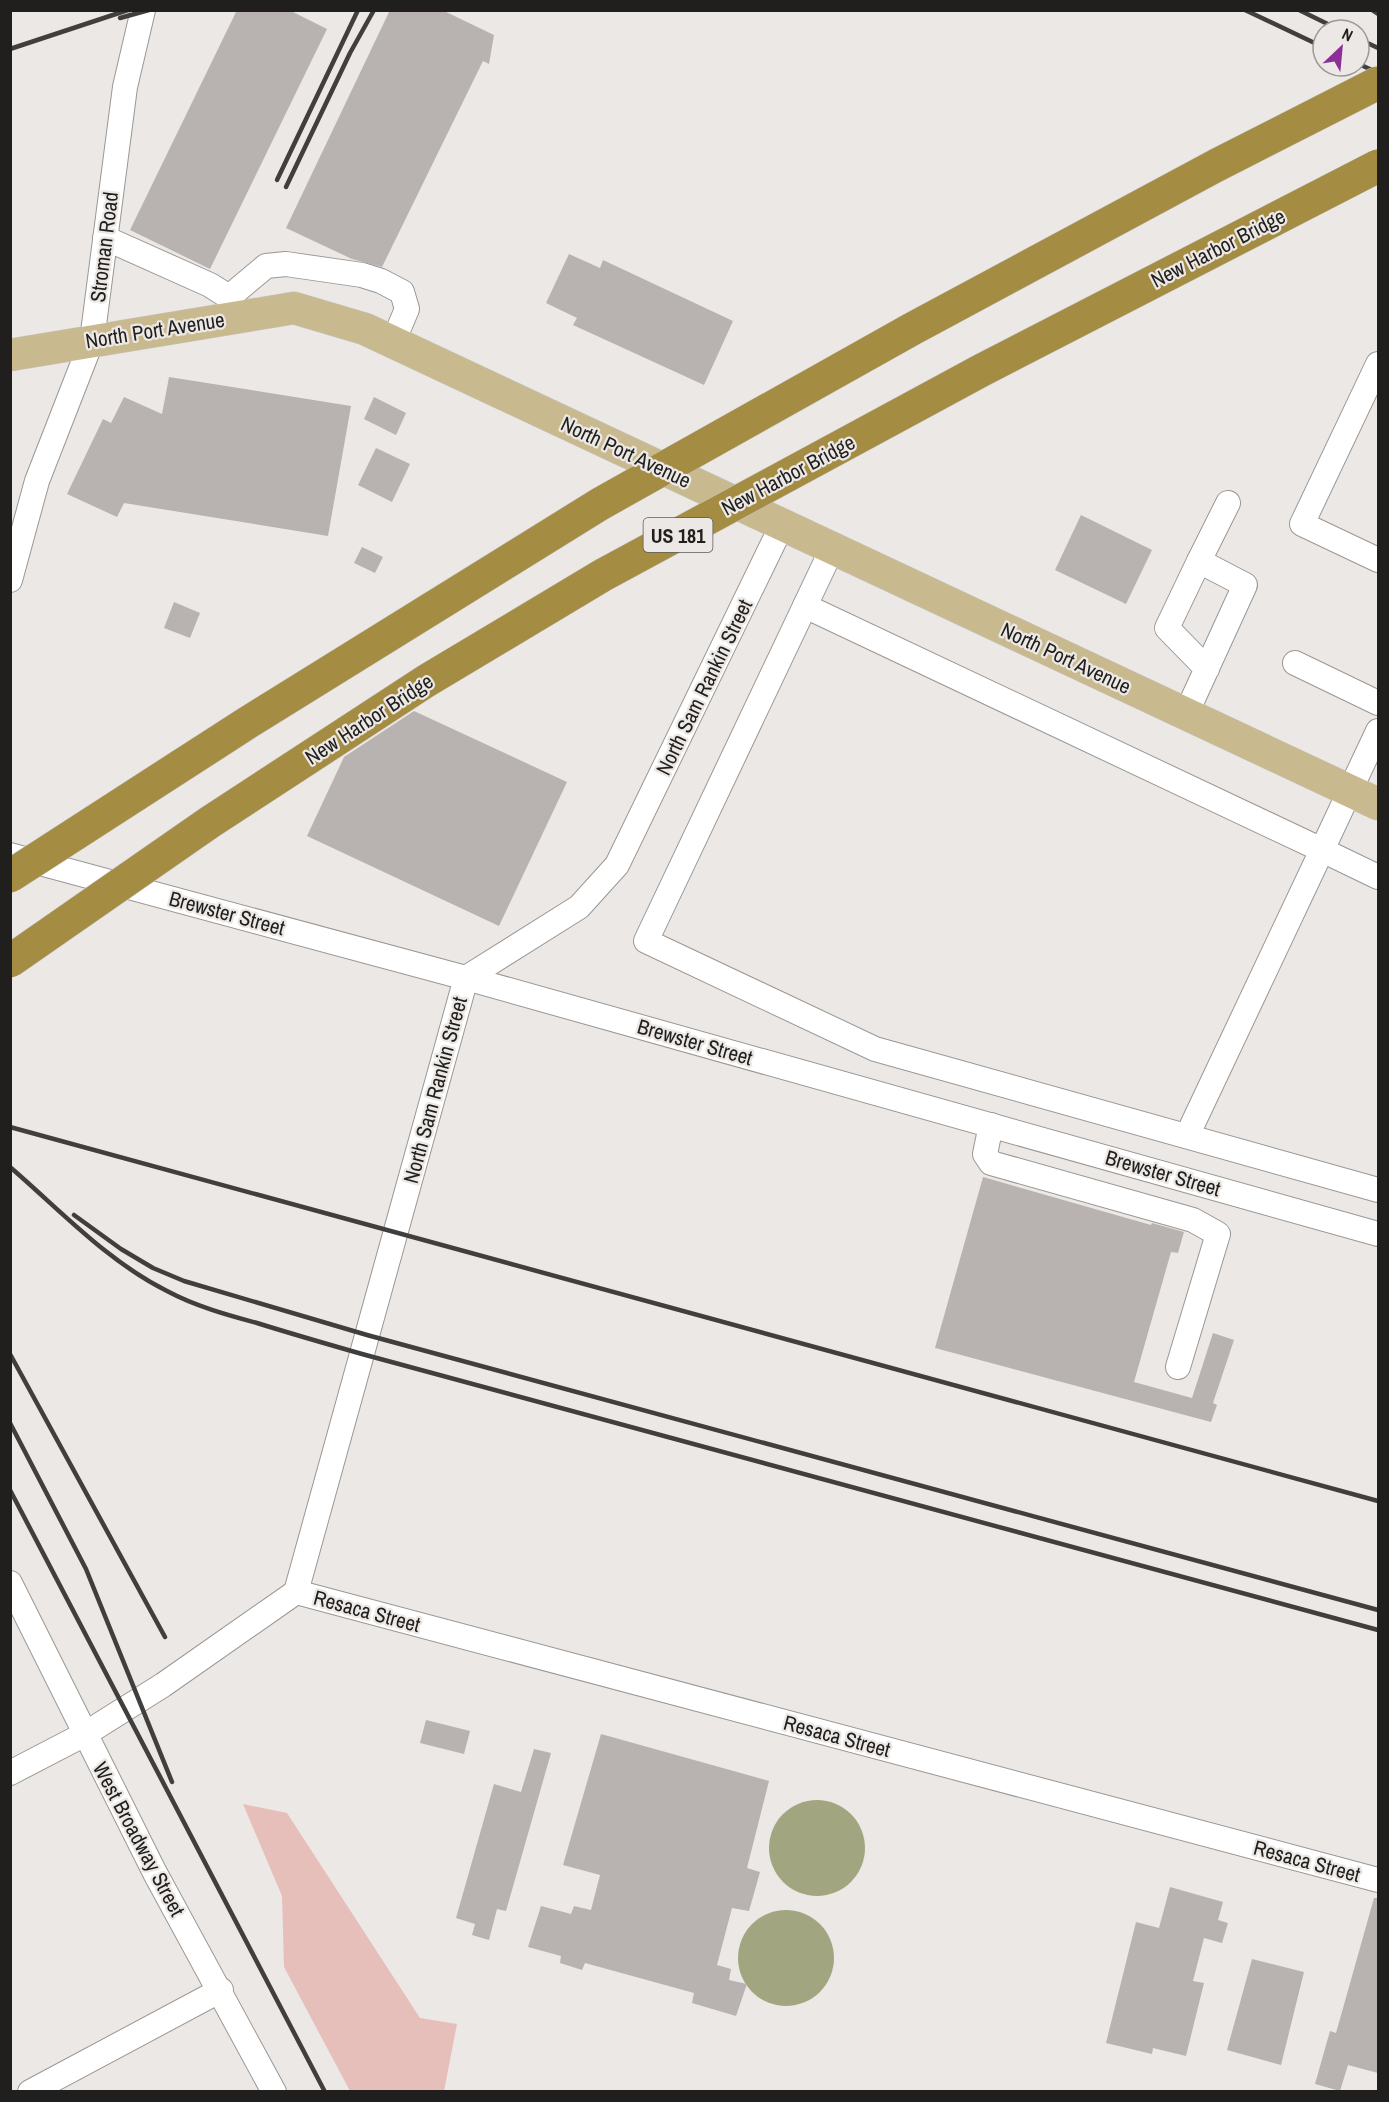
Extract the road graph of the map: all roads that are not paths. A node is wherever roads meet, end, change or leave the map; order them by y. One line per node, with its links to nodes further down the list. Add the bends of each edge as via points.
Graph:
1 (143, 10): 4 (street, Stroman Road, via 125,87)
2 (1378, 83): 26 (highway, bridge, via 923,324 600,504 247,723)
3 (1378, 165): 28 (highway, New Harbor Bridge / US 181, bridge, via 982,370 603,575 426,681 220,816)
4 (105, 238): 5 (street, via 210,285); 6 (street, Stroman Road)
5 (233, 307): 6 (main road, North Port Avenue); 7 (main road, North Port Avenue, via 294,308 365,328); 7 (street, via 266,266 286,264 362,274 402,292 407,309)
6 (92, 340): 8 (main road, North Port Avenue); 15 (street, Stroman Road, via 37,481)
7 (393, 342): 11 (main road, North Port Avenue)
8 (13, 354)
9 (1378, 364): 13 (street, via 1302,524)
10 (1228, 503): 14 (street)
11 (782, 525): 12 (main road, North Port Avenue); 29 (street, North Sam Rankin Street, via 617,865 579,907)
12 (832, 549): 16 (street); 20 (main road, North Port Avenue)
13 (1378, 560)
14 (1199, 561): 18 (street, via 1167,628); 18 (street, via 1245,585)
15 (10, 580)
16 (804, 606): 24 (street); 31 (street, via 646,941 875,1049)
17 (1294, 663): 19 (street)
18 (1207, 669): 20 (street)
19 (1378, 703)
20 (1186, 714): 22 (main road, North Port Avenue)
21 (1378, 731): 22 (street)
22 (1350, 790): 23 (main road, North Port Avenue); 24 (street)
23 (1378, 804)
24 (1322, 850): 27 (street); 31 (street)
25 (10, 855): 29 (street, Brewster Street)
26 (10, 876)
27 (1378, 877)
28 (10, 961)
29 (466, 978): 30 (street, Brewster Street); 35 (street, North Sam Rankin Street)
30 (991, 1125): 33 (street, Brewster Street); 34 (street, via 985,1154 991,1163 1193,1220 1218,1234)
31 (1187, 1136): 32 (street)
32 (1378, 1190)
33 (1378, 1234)
34 (1178, 1367)
35 (296, 1592): 37 (street); 39 (street, Resaca Street)
36 (14, 1598): 37 (street, West Broadway Street)
37 (85, 1734): 38 (street); 40 (street, West Broadway Street, via 155,1873)
38 (10, 1773)
39 (1378, 1880)
40 (221, 1990): 41 (street); 42 (street, West Broadway Street)
41 (30, 2091)
42 (274, 2091)

